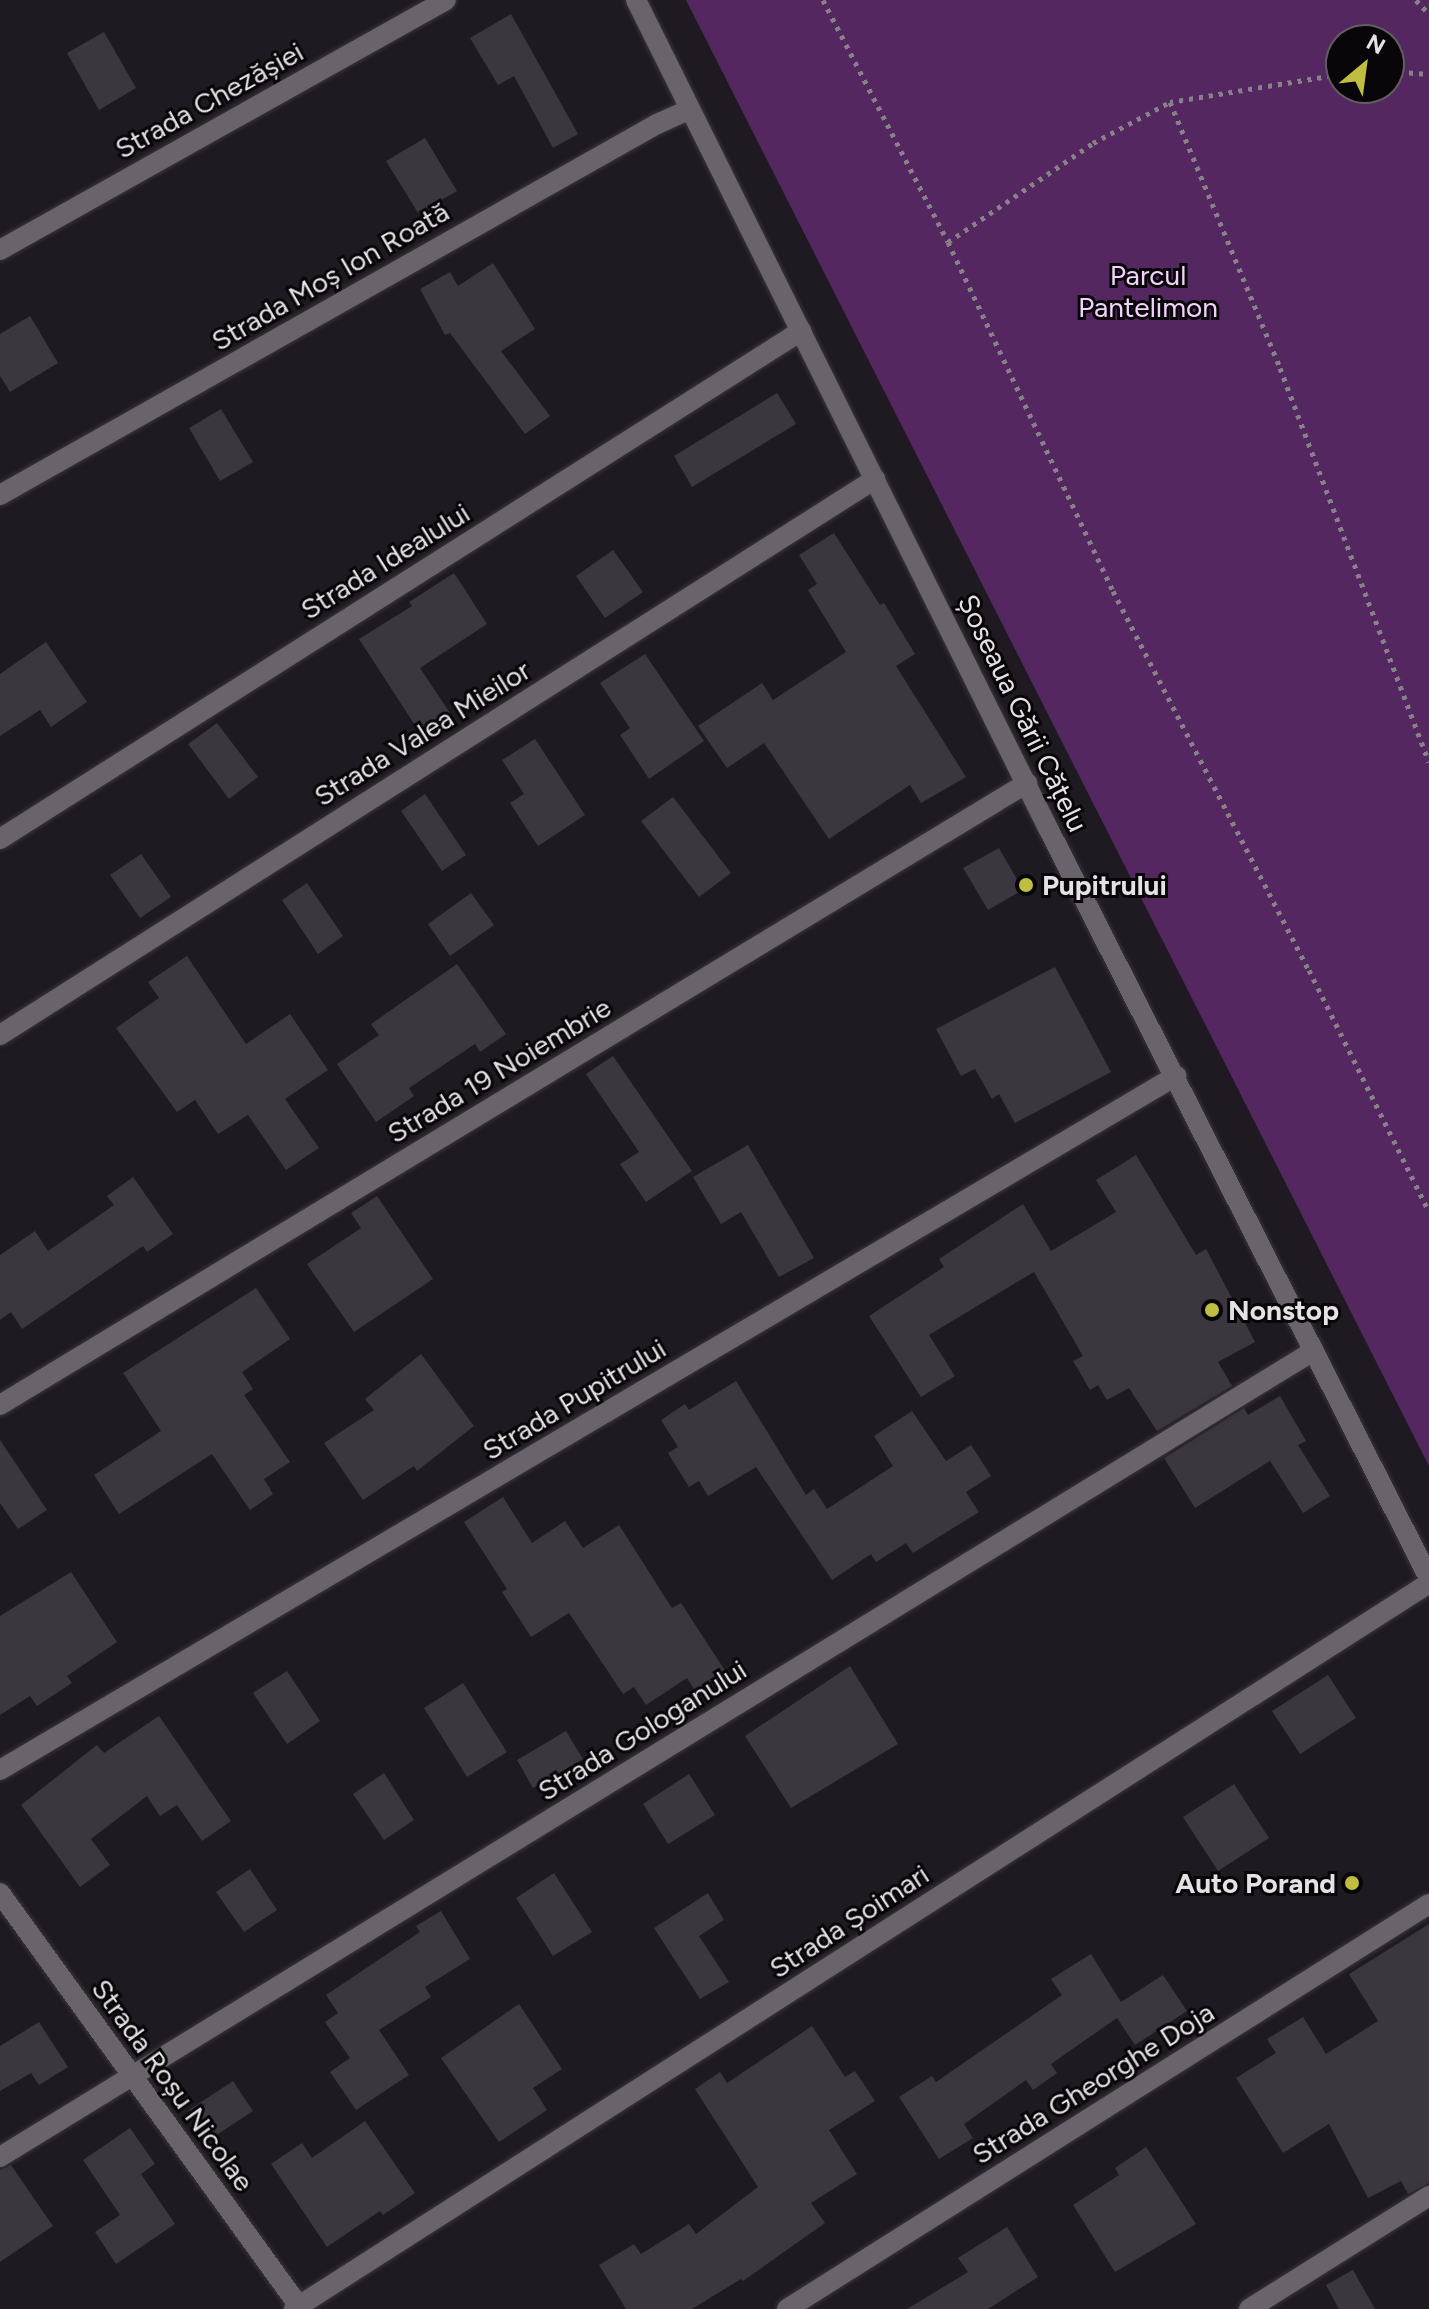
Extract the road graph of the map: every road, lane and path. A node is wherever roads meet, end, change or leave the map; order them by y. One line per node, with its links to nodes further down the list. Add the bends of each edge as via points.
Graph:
1 (446, 0): 12 (street, Strada Chezășiei)
2 (636, 0): 10 (street, Șoseaua Gării Cățelu)
3 (823, 0): 11 (path)
4 (1416, 0): 5 (path)
5 (1429, 14)
6 (1405, 72): 7 (path)
7 (1429, 74)
8 (1325, 77): 9 (path)
9 (1170, 102): 11 (path, via 1093,143); 16 (path, via 1280,368)
10 (690, 109): 13 (street, Șoseaua Gării Cățelu); 15 (street, Strada Moș Ion Roată)
11 (948, 242): 21 (path, via 1113,591)
12 (0, 250)
13 (801, 331): 14 (street, Șoseaua Gării Cățelu); 18 (street, Strada Idealului)
14 (875, 479): 17 (street, Șoseaua Gării Cățelu); 19 (street, Strada Valea Mieilor)
15 (0, 495)
16 (1429, 762)
17 (1027, 783): 20 (street, Șoseaua Gării Cățelu); 23 (street, Strada 19 Noiembrie)
18 (0, 839)
19 (0, 1035)
20 (1176, 1076): 22 (street, Șoseaua Gării Cățelu); 25 (street, Strada Pupitrului)
21 (1429, 1212)
22 (1313, 1351): 24 (street, Șoseaua Gării Cățelu); 28 (street, Strada Gologanului)
23 (0, 1405)
24 (1429, 1580): 31 (street, Strada Șoimari)
25 (0, 1770)
26 (0, 1893): 28 (street, Strada Roșu Nicolae)
27 (1429, 1904): 32 (street, Strada Gheorghe Doja)
28 (132, 2076): 29 (street, Strada Gologanului); 31 (street, Strada Roșu Nicolae)
29 (0, 2157)
30 (1429, 2196): 33 (street)
31 (298, 2308)
32 (787, 2309)
33 (1249, 2309)

